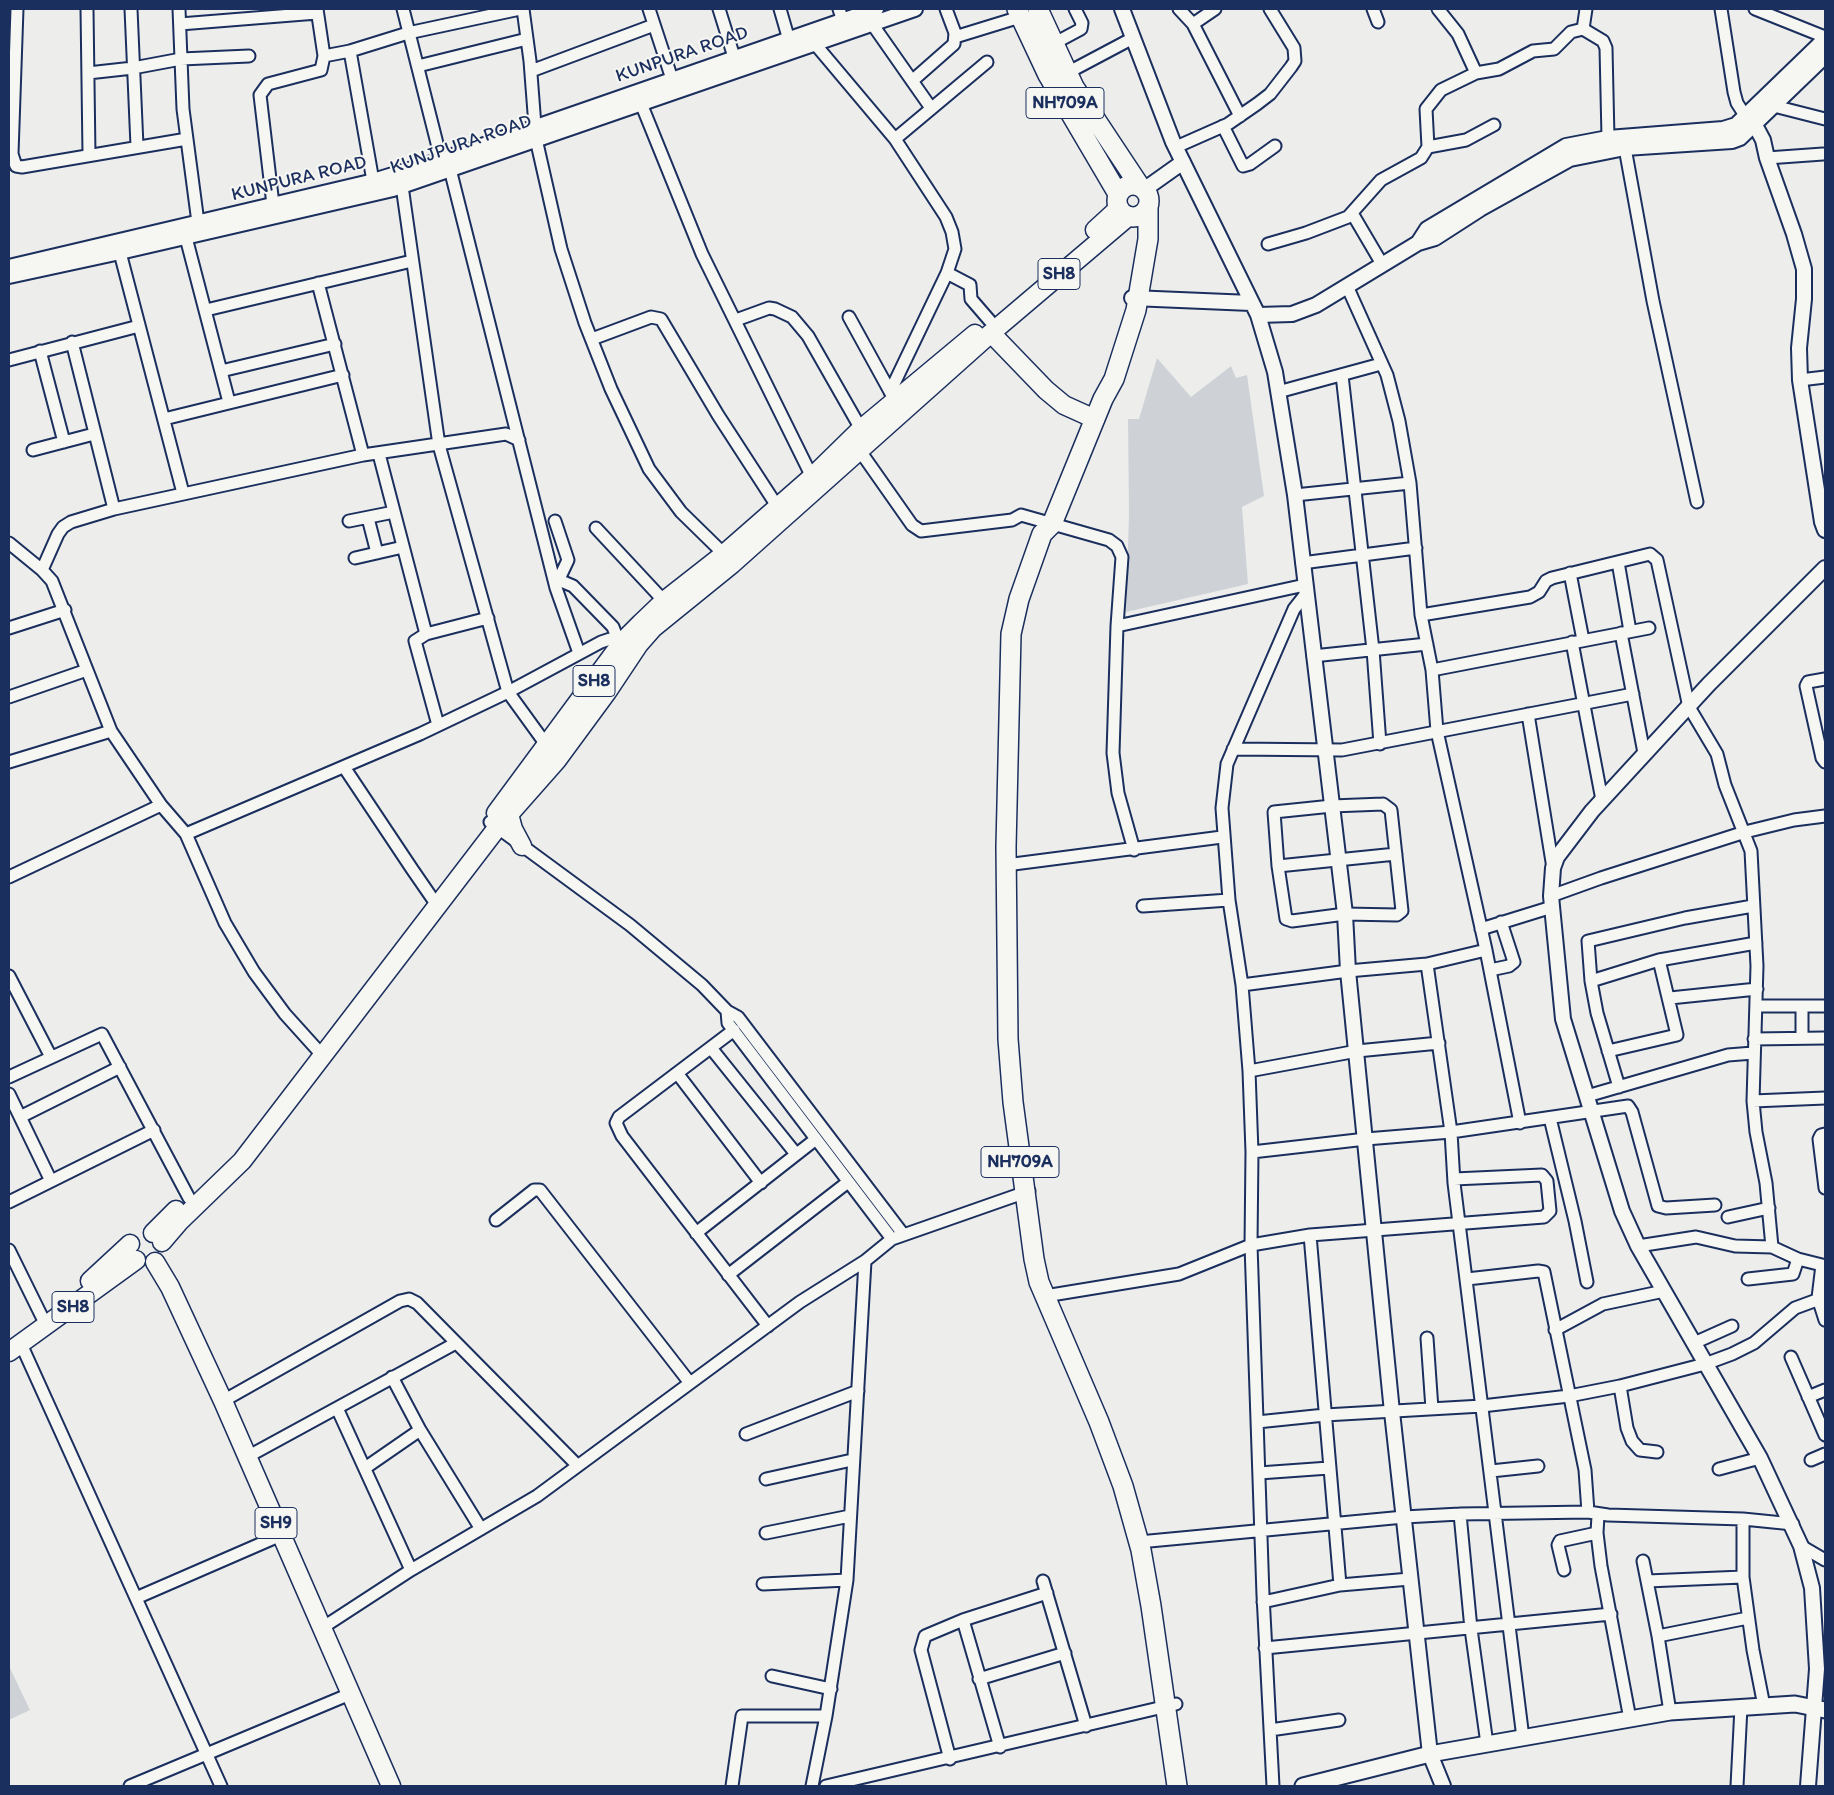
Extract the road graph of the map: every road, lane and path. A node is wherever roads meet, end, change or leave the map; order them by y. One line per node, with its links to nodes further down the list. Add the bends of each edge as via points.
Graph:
1 (17, 9): 76 (street)
2 (87, 9): 53 (street)
3 (132, 9): 51 (street)
4 (179, 9): 31 (street)
5 (212, 9): 29 (street)
6 (403, 9): 35 (street)
7 (522, 9): 35 (street); 40 (street)
8 (649, 9): 33 (street)
9 (719, 9): 47 (street)
10 (780, 9): 42 (street)
11 (915, 9): 27 (street, KUNJPURA ROAD)
12 (946, 9): 36 (street)
13 (1038, 9): 41 (highway, NH709A)
14 (1075, 9): 41 (street, via 1081,28)
15 (1122, 9): 38 (street)
16 (1178, 9): 32 (street)
17 (1215, 9): 32 (street)
18 (1270, 9): 62 (street, via 1294,48 1295,61 1270,94)
19 (1373, 9): 30 (street)
20 (1438, 9): 55 (street, via 1458,34)
21 (1586, 9): 34 (street)
22 (1721, 9): 64 (street, via 1734,92 1737,103)
23 (1755, 9): 39 (street)
24 (317, 11): 25 (street); 45 (street)
25 (250, 13): 29 (street)
26 (1018, 13): 36 (street); 84 (highway, NH709A, via 1048,75)
27 (871, 15): 28 (street, KUNJPURA ROAD); 57 (street)
28 (842, 20): 37 (street, KUNJPURA ROAD)
29 (212, 21): 31 (street)
30 (1378, 22)
31 (180, 24): 48 (street)
32 (1193, 24): 62 (street)
33 (654, 25): 52 (street); 56 (street)
34 (1583, 29): 55 (street, via 1571,32 1554,49 1533,51 1499,69); 68 (street, via 1603,41 1606,48)
35 (408, 33): 43 (street); 50 (street)
36 (955, 37): 57 (street, via 954,44)
37 (810, 38): 42 (street, KUNJPURA ROAD); 70 (street)
38 (1133, 38): 54 (street); 74 (street)
39 (1825, 38): 59 (street)
40 (527, 39): 50 (street); 52 (street)
41 (1053, 44): 54 (highway, NH709A)
42 (791, 45): 47 (street, KUNPURA ROAD); 58 (street, KUNJPURA ROAD)
43 (350, 51): 45 (street); 83 (street)
44 (249, 56): 48 (street)
45 (324, 56): 85 (street, via 321,70 268,84 260,94)
46 (1825, 56): 60 (street)
47 (734, 57): 56 (street, KUNPURA ROAD)
48 (181, 59): 51 (street); 69 (street)
49 (987, 62): 61 (street)
50 (418, 66): 81 (street)
51 (133, 68): 53 (street); 71 (street)
52 (531, 70): 67 (street)
53 (88, 73): 77 (street)
54 (1067, 73): 84 (highway, NH709A, via 1113,149)
55 (1476, 73): 73 (street, via 1441,90 1428,105 1425,114)
56 (672, 79): 58 (street, KUNPURA ROAD)
57 (912, 81): 61 (street)
58 (639, 97): 67 (street, KUNJPURA ROAD); 102 (street, via 702,254)
59 (1760, 102): 60 (street); 64 (street)
60 (1773, 107): 63 (street); 64 (street)
61 (930, 108): 70 (street)
62 (1240, 116): 66 (street)
63 (1825, 119)
64 (1750, 121): 68 (street, via 1723,129); 75 (street, via 1740,138 1732,141); 79 (street, via 1763,140)
65 (1494, 125): 73 (street, via 1466,140)
66 (1223, 126): 72 (street, via 1243,166); 74 (street)
67 (535, 133): 81 (street, KUNJPURA ROAD); 105 (street, via 561,249)
68 (1608, 138): 88 (street, via 1578,142 1558,149 1427,229)
69 (187, 139): 71 (street); 87 (street)
70 (895, 139): 94 (street, via 941,209 952,232 955,249)
71 (137, 146): 77 (street)
72 (1276, 146)
73 (1428, 147): 86 (street, via 1416,162 1381,180)
74 (1176, 148): 80 (street)
75 (1625, 148): 88 (street, via 1570,159 1435,238); 135 (street, via 1653,301)
76 (10, 154): 77 (street, via 16,166 22,167)
77 (89, 154)
78 (1823, 154): 79 (street)
79 (1767, 158): 115 (street, via 1804,269)
80 (1183, 162): 84 (street); 99 (street)
81 (445, 167): 82 (street, KUNJPURA ROAD); 123 (street)
82 (401, 179): 83 (street, KUNPURA ROAD); 85 (street, KUNJPURA ROAD); 91 (street)
83 (373, 181): 85 (street, KUNPURA ROAD)
84 (1134, 202): 98 (highway, NH709A, via 1148,239); 104 (main road, SH8)
85 (274, 211): 87 (street, KUNJPURA ROAD)
86 (1352, 213): 89 (street, via 1306,233); 92 (street)
87 (192, 230): 90 (street, KUNJPURA ROAD); 100 (street)
88 (1418, 243): 92 (street)
89 (1268, 244)
90 (118, 248): 93 (street); 95 (street, KUNJPURA ROAD); 103 (street)
91 (412, 261): 96 (street); 125 (street)
92 (1382, 264): 97 (street)
93 (9, 267)
94 (947, 272): 104 (street, via 970,286 971,299); 118 (street)
95 (9, 276)
96 (318, 283): 100 (street); 107 (street)
97 (1347, 286): 99 (street, via 1304,310 1273,316); 110 (street)
98 (1136, 299): 99 (street); 120 (highway, NH709A, via 1114,379)
99 (1255, 309): 116 (street)
100 (206, 310): 111 (street)
101 (849, 317): 118 (street)
102 (736, 320): 121 (street, via 769,308 792,317 808,336); 130 (street)
103 (139, 326): 106 (street); 119 (street)
104 (991, 327): 118 (main road, SH8); 120 (main road, via 1046,390 1064,405)
105 (592, 339): 136 (street, via 650,317 662,319); 152 (street, via 611,389 650,470 681,512)
106 (72, 342): 108 (street); 122 (street)
107 (335, 344): 111 (street); 112 (street)
108 (40, 351): 109 (street); 124 (street)
109 (9, 360)
110 (1381, 364): 113 (street); 131 (street, via 1393,394)
111 (221, 371): 117 (street)
112 (343, 375): 117 (street); 129 (street)
113 (1342, 375): 116 (street); 132 (street)
114 (1825, 377): 115 (street)
115 (1800, 380): 145 (street)
116 (1278, 392): 134 (street)
117 (229, 402): 119 (street)
118 (895, 402): 121 (main road, SH8); 127 (main road, SH8)
119 (164, 419): 133 (street)
120 (1095, 420): 142 (highway, NH709A)
121 (861, 429): 130 (main road, SH8)
122 (94, 434): 124 (street); 137 (street)
123 (519, 440): 125 (street, via 506,434); 158 (street)
124 (64, 442): 126 (street)
125 (439, 445): 128 (street); 164 (street)
126 (33, 450)
127 (860, 450): 142 (street, via 912,525 921,530 1012,520 1021,515); 144 (main road, SH8)
128 (379, 454): 129 (street); 138 (street)
129 (363, 455): 133 (street)
130 (812, 477): 136 (main road, SH8)
131 (1410, 483): 132 (street); 148 (street)
132 (1357, 489): 134 (street); 150 (street)
133 (183, 493): 137 (street)
134 (1295, 495): 154 (street)
135 (1697, 502)
136 (777, 506): 144 (main road, SH8)
137 (114, 510): 156 (street, via 63,527)
138 (394, 512): 139 (street); 146 (street)
139 (368, 518): 141 (street); 149 (street)
140 (555, 521): 158 (street, via 568,560)
141 (348, 522)
142 (1052, 524): 165 (street, via 1109,540 1117,546 1122,557); 210 (highway, NH709A, via 1052,537 1028,604 1021,640)
143 (596, 528): 161 (street)
144 (763, 528): 152 (main road, SH8)
145 (1825, 530)
146 (403, 547): 149 (street); 169 (street)
147 (11, 548): 156 (street)
148 (1416, 548): 150 (street); 163 (street)
149 (377, 553): 151 (street)
150 (1363, 555): 154 (street); 173 (street)
151 (355, 558)
152 (728, 559): 159 (main road, SH8)
153 (1618, 562): 157 (street); 168 (street); 183 (street, via 1650,554 1657,560)
154 (1302, 563): 160 (street)
155 (1825, 568): 183 (street)
156 (42, 570): 162 (street, via 52,581)
157 (1570, 573): 163 (street, via 1549,579 1540,592 1530,597); 171 (street)
158 (556, 578): 170 (street, via 572,586 613,627); 174 (street)
159 (695, 587): 161 (main road, SH8); 193 (main road, SH8, via 639,644)
160 (1305, 590): 165 (street); 175 (street); 190 (street, via 1294,608)
161 (664, 601): 170 (main road, SH8)
162 (65, 610): 166 (street); 176 (street)
163 (1421, 615): 172 (street)
164 (488, 618): 169 (street); 179 (street)
165 (1116, 626): 207 (street, via 1114,771)
166 (9, 628)
167 (1649, 628): 168 (street)
168 (1626, 632): 171 (street); 180 (street)
169 (426, 634): 185 (street, via 418,637 415,645)
170 (621, 640): 174 (street, via 605,640); 189 (main road, SH8)
171 (1577, 641): 177 (street); 182 (street)
172 (1427, 644): 173 (street); 177 (street)
173 (1373, 650): 175 (street); 188 (street)
174 (579, 653): 179 (street)
175 (1313, 656): 191 (street)
176 (87, 670): 181 (street); 186 (street)
177 (1432, 670): 187 (street)
178 (1825, 679): 195 (street, via 1808,682 1806,686)
179 (508, 692): 185 (street); 189 (street)
180 (1633, 694): 182 (street); 192 (street)
181 (9, 698)
182 (1583, 704): 184 (street); 197 (street)
183 (1689, 707): 192 (street); 203 (street, via 1712,741)
184 (1528, 714): 187 (street); 212 (street)
185 (438, 725): 196 (street)
186 (111, 731): 194 (street); 198 (street)
187 (1437, 731): 188 (street); 221 (street)
188 (1380, 744): 191 (street)
189 (546, 745): 193 (street); 202 (main road, SH8)
190 (1233, 749): 191 (street); 205 (street, via 1222,794)
191 (1325, 750): 199 (street)
192 (1644, 753): 197 (street)
193 (556, 760): 200 (main road, SH8)
194 (9, 762)
195 (1825, 762)
196 (344, 767): 204 (street); 215 (street)
197 (1602, 800): 212 (street, via 1562,848)
198 (161, 805): 204 (street); 213 (street)
199 (1332, 806): 208 (street, via 1388,806); 209 (street); 211 (street, via 1274,812)
200 (509, 814): 202 (main road, SH8); 206 (main road)
201 (1825, 816): 203 (street)
202 (493, 825): 206 (street); 215 (main road, SH8)
203 (1745, 832): 216 (street, via 1601,878); 218 (street, via 1751,851)
204 (186, 834): 245 (street, via 225,923 254,972)
205 (1222, 837): 207 (street); 214 (street)
206 (522, 846): 236 (street, via 630,925 702,985)
207 (1134, 850): 210 (street)
208 (1396, 854): 209 (street); 219 (street, via 1402,911 1396,915)
209 (1338, 859): 211 (street); 219 (street)
210 (1011, 864): 273 (highway, NH709A)
211 (1278, 866): 219 (street, via 1288,920)
212 (1553, 868): 216 (street)
213 (9, 877)
214 (1229, 900): 217 (street); 230 (street)
215 (436, 901): 245 (main road, SH8)
216 (1552, 901): 220 (street); 254 (street, via 1564,1019)
217 (1143, 906)
218 (1753, 906): 222 (street); 229 (street, via 1590,939 1587,943)
219 (1345, 914): 227 (street)
220 (1502, 922): 221 (street); 226 (street, via 1514,962)
221 (1481, 929): 223 (street)
222 (1756, 943): 224 (street); 231 (street)
223 (1486, 950): 225 (street); 226 (street)
224 (1659, 960): 229 (street); 232 (street)
225 (1427, 964): 227 (street); 241 (street)
226 (1490, 970): 260 (street)
227 (1348, 971): 230 (street); 243 (street)
228 (9, 976): 247 (street)
229 (1591, 981): 244 (street)
230 (1242, 985): 249 (street)
231 (1757, 989): 232 (street); 233 (street)
232 (1670, 998): 244 (street, via 1676,1036)
233 (1756, 1006): 235 (street); 240 (street)
234 (1825, 1006): 235 (street)
235 (1802, 1007): 238 (street)
236 (727, 1011): 237 (street, via 728,1023); 283 (street, via 738,1017)
237 (734, 1030): 242 (street); 264 (street)
238 (1802, 1038): 239 (street); 240 (street)
239 (1825, 1038)
240 (1754, 1039): 246 (street)
241 (1439, 1043): 243 (street); 262 (street)
242 (711, 1048): 250 (street); 267 (street)
243 (1358, 1051): 249 (street); 265 (street)
244 (1608, 1051): 252 (street)
245 (319, 1052): 274 (main road, SH8, via 243,1142); 285 (main road, SH8, via 242,1161 180,1221)
246 (1753, 1053): 252 (street, via 1728,1056); 256 (street)
247 (51, 1057): 248 (street, via 102,1034); 251 (street)
248 (120, 1067): 258 (street); 261 (street)
249 (1249, 1072): 266 (street)
250 (677, 1073): 272 (street); 282 (street, via 619,1117 616,1123 622,1136)
251 (9, 1077)
252 (1620, 1087): 254 (street)
253 (9, 1094): 258 (street)
254 (1587, 1096): 257 (street)
255 (1825, 1098): 256 (street)
256 (1753, 1101): 277 (street)
257 (1590, 1111): 259 (street); 276 (street, via 1631,1108 1658,1206); 288 (street, via 1622,1211)
258 (20, 1118): 269 (street)
259 (1550, 1118): 260 (street); 298 (street, via 1576,1221)
260 (1520, 1123): 262 (street)
261 (154, 1130): 269 (street); 274 (street)
262 (1451, 1132): 265 (street); 268 (street)
263 (1825, 1134): 271 (street, via 1819,1139)
264 (816, 1138): 267 (street); 270 (street)
265 (1366, 1139): 266 (street); 281 (street)
266 (1252, 1152): 287 (street)
267 (796, 1154): 272 (street)
268 (1454, 1179): 280 (street); 280 (street, via 1542,1175 1547,1180 1550,1211 1546,1216)
269 (51, 1181): 275 (street)
270 (848, 1182): 286 (street); 295 (street)
271 (1825, 1182)
272 (761, 1183): 282 (street)
273 (1028, 1192): 283 (street); 300 (highway, NH709A)
274 (189, 1198): 285 (main road, SH8)
275 (9, 1202)
276 (1715, 1205)
277 (1769, 1208): 278 (street); 289 (street)
278 (1728, 1217)
279 (496, 1220): 314 (street, via 534,1190 540,1190)
280 (1460, 1223): 281 (street); 296 (street)
281 (1374, 1230): 284 (street); 324 (street)
282 (696, 1233): 295 (street)
283 (904, 1234): 286 (street)
284 (1310, 1235): 287 (street); 325 (street)
285 (157, 1237): 291 (main road, SH8, via 141,1232 135,1236); 294 (main road, SH8, via 161,1255)
286 (892, 1239): 293 (street)
287 (1251, 1245): 300 (street, via 1179,1274); 326 (street)
288 (1638, 1246): 289 (street, via 1696,1238 1735,1246); 299 (street)
289 (1772, 1247): 292 (street)
290 (9, 1250): 302 (street)
291 (133, 1252): 294 (main road, via 146,1264); 302 (main road, SH8); 310 (main road, SH8)
292 (1798, 1259): 297 (street, via 1793,1274); 301 (street, via 1822,1266)
293 (865, 1261): 304 (street); 317 (street)
294 (155, 1262): 320 (main road, SH9, via 170,1287)
295 (728, 1275): 304 (street)
296 (1467, 1279): 306 (street, via 1543,1271); 321 (street)
297 (1748, 1279)
298 (1586, 1282)
299 (1664, 1291): 306 (street, via 1603,1304); 309 (street)
300 (1050, 1295): 357 (highway, NH709A, via 1116,1434 1142,1507)
301 (1822, 1297): 303 (street); 312 (street, via 1795,1308 1746,1348)
302 (42, 1317): 310 (main road, SH8)
303 (1825, 1320)
304 (768, 1326): 314 (street)
305 (1732, 1326): 309 (street)
306 (1555, 1330): 318 (street)
307 (1426, 1338): 323 (street)
308 (456, 1343): 313 (street); 320 (street, via 417,1303 405,1299); 336 (street)
309 (1694, 1343): 312 (street)
310 (13, 1345): 371 (street)
311 (1792, 1357): 319 (street)
312 (1705, 1364): 315 (street); 333 (street)
313 (392, 1378): 322 (street); 327 (street)
314 (690, 1383): 336 (street)
315 (1620, 1386): 318 (street); 330 (street, via 1632,1441 1640,1450)
316 (1825, 1390): 319 (street)
317 (858, 1391): 328 (street); 334 (street)
318 (1569, 1396): 321 (street); 344 (street)
319 (1808, 1397): 329 (street)
320 (223, 1402): 332 (main road, SH9)
321 (1482, 1406): 323 (street); 341 (street)
322 (338, 1408): 332 (street); 338 (street)
323 (1432, 1409): 324 (street)
324 (1392, 1412): 325 (street); 348 (street)
325 (1325, 1415): 326 (street); 339 (street)
326 (1257, 1422): 342 (street)
327 (420, 1430): 338 (street); 352 (street)
328 (746, 1434)
329 (1825, 1435)
330 (1657, 1452)
331 (1825, 1454): 335 (street)
332 (247, 1457): 356 (main road, SH9)
333 (1760, 1458): 340 (street); 351 (street)
334 (852, 1460): 343 (street); 347 (street)
335 (1811, 1460)
336 (577, 1465): 352 (street, via 537,1496)
337 (1538, 1466): 341 (street)
338 (365, 1468): 361 (street)
339 (1329, 1468): 342 (street); 350 (street)
340 (1719, 1468)
341 (1491, 1471): 346 (street)
342 (1259, 1473): 353 (street)
343 (766, 1479)
344 (1593, 1513): 346 (street); 349 (street); 355 (street)
345 (1460, 1514): 346 (street); 348 (street); 378 (street)
346 (1494, 1514): 376 (street)
347 (850, 1516): 354 (street); 365 (street)
348 (1404, 1517): 350 (street); 364 (street)
349 (1743, 1519): 351 (street); 363 (street)
350 (1334, 1523): 353 (street); 369 (street)
351 (1793, 1524): 358 (street)
352 (481, 1529): 361 (street)
353 (1261, 1530): 357 (street); 372 (street)
354 (766, 1533)
355 (1596, 1533): 362 (street, via 1560,1541 1558,1545); 373 (street)
356 (281, 1535): 371 (street); 377 (main road, SH9)
357 (1144, 1542): 387 (highway, NH709A)
358 (1801, 1546): 359 (street); 390 (street, via 1812,1588)
359 (1825, 1560)
360 (1643, 1561): 367 (street)
361 (411, 1570): 377 (street)
362 (1564, 1570)
363 (1743, 1577): 367 (street); 374 (street)
364 (1410, 1579): 369 (street); 379 (street)
365 (846, 1580): 368 (street); 385 (street)
366 (1043, 1581): 370 (street)
367 (1647, 1581): 380 (street)
368 (763, 1584)
369 (1340, 1585): 372 (street)
370 (1047, 1593): 375 (street); 382 (street)
371 (136, 1598): 400 (street)
372 (1263, 1602): 381 (street)
373 (1611, 1614): 376 (street); 393 (street)
374 (1748, 1618): 380 (street); 388 (street)
375 (963, 1620): 384 (street); 402 (street, via 925,1636 921,1650)
376 (1510, 1625): 378 (street); 397 (street)
377 (322, 1628): 386 (main road, SH9)
378 (1471, 1629): 379 (street); 398 (street)
379 (1416, 1632): 381 (street); 401 (street)
380 (1658, 1636): 391 (street)
381 (1265, 1648): 396 (street)
382 (1065, 1653): 384 (street); 395 (street)
383 (772, 1676): 385 (street)
384 (980, 1679): 399 (street)
385 (831, 1689): 392 (street)
386 (350, 1694): 400 (street); 406 (main road, SH9)
387 (1172, 1705): 395 (street); 410 (highway, NH709A); 411 (highway, NH709A)
388 (1764, 1706): 389 (main road); 390 (main road, via 1795,1704)
389 (1741, 1707): 391 (main road); 415 (street)
390 (1819, 1709): 416 (street)
391 (1670, 1712): 393 (main road)
392 (826, 1716): 407 (street, via 744,1715 740,1720); 408 (street)
393 (1630, 1719): 397 (main road)
394 (1339, 1720): 396 (street)
395 (1086, 1726): 399 (street)
396 (1270, 1730): 412 (street)
397 (1523, 1738): 398 (main road)
398 (1487, 1744): 401 (main road)
399 (1000, 1746): 402 (street)
400 (206, 1754): 404 (street); 405 (street)
401 (1430, 1754): 403 (main road); 414 (street)
402 (950, 1759): 409 (street)
403 (1339, 1782): 413 (main road)
404 (131, 1786)
405 (221, 1786)
406 (392, 1786)
407 (732, 1786)
408 (812, 1786)
409 (826, 1786)
410 (1177, 1786)
411 (1186, 1786)
412 (1273, 1786)
413 (1303, 1786)
414 (1443, 1786)
415 (1737, 1786)
416 (1808, 1786)

